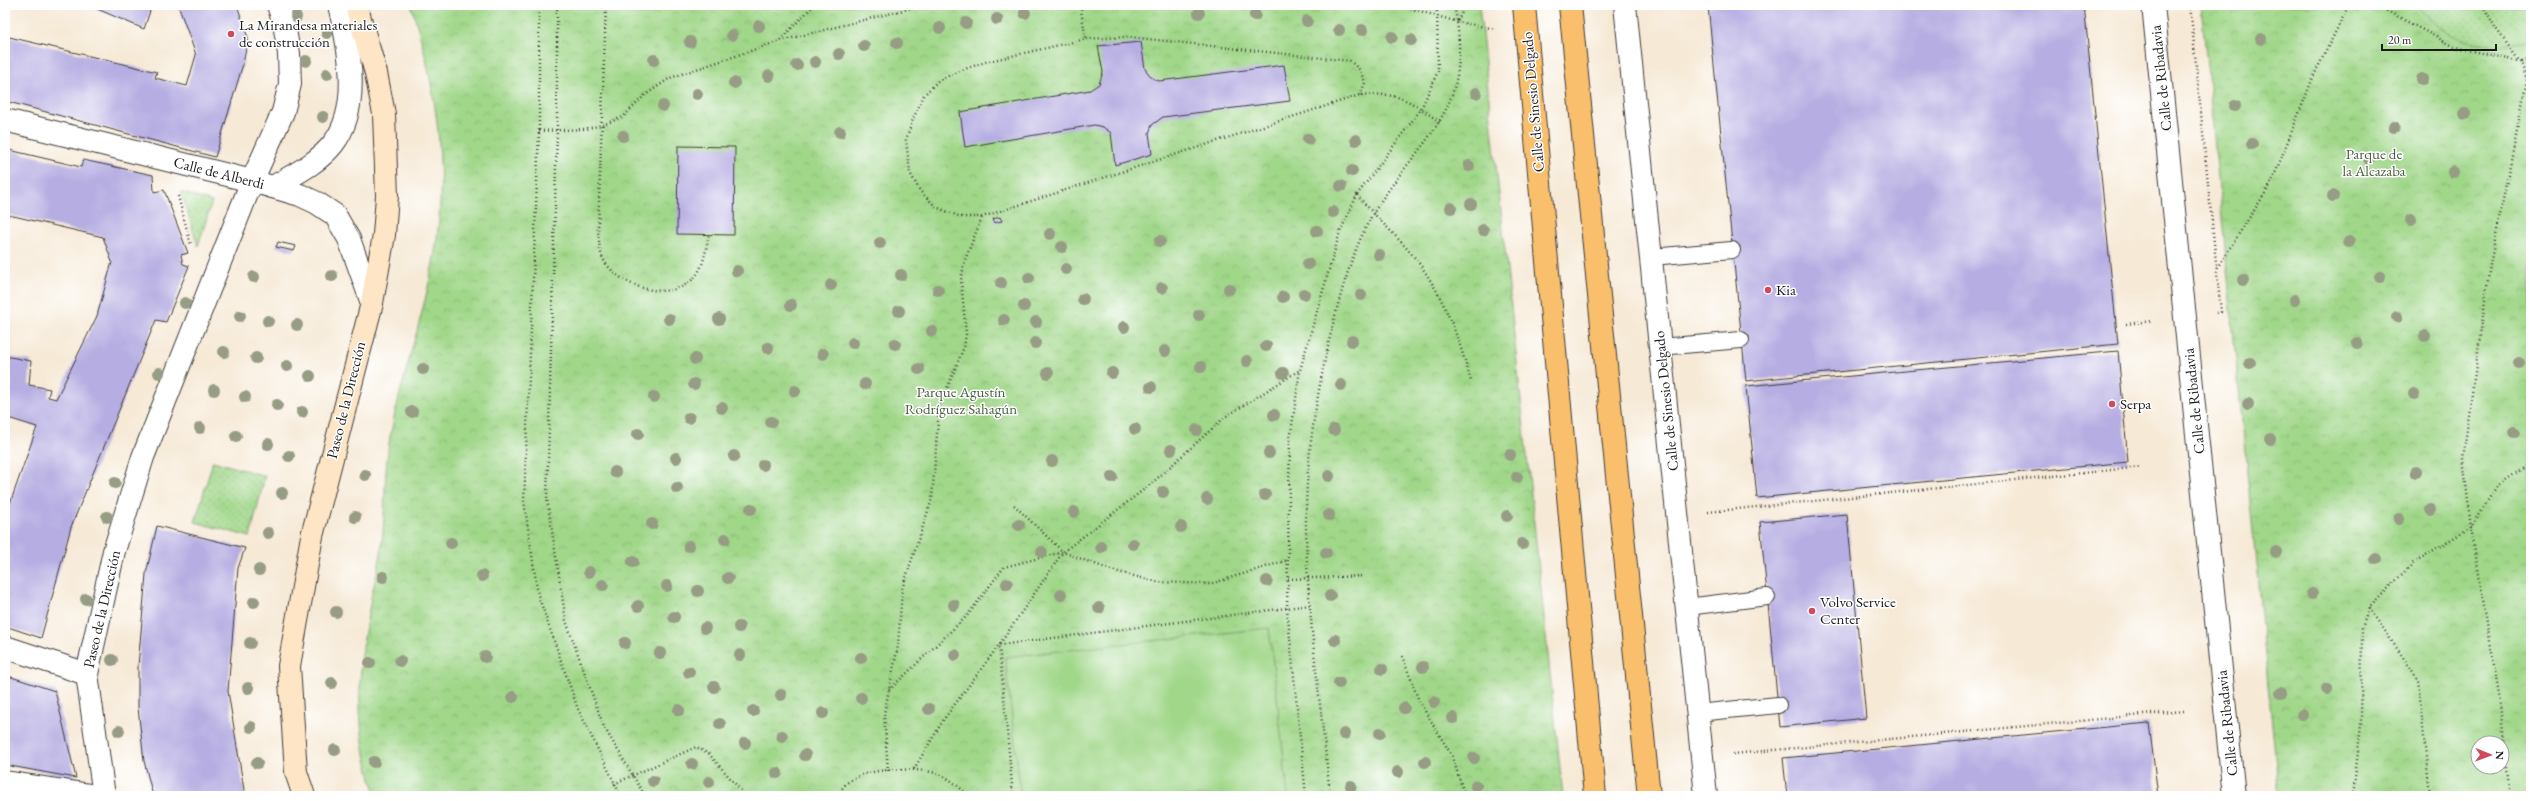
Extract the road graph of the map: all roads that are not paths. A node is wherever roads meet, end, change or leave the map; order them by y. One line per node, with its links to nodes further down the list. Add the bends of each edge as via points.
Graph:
1 (278, 5): 9 (street, Paseo de la Dirección, via 289,54 290,84 283,112)
2 (339, 5): 10 (street, via 349,50 350,109 343,130 332,146 308,166)
3 (356, 5): 13 (street, Paseo de la Dirección, via 376,73 384,114 387,160 384,235)
4 (1524, 5): 26 (main road, Calle de Sinesio Delgado)
5 (1570, 5): 27 (main road)
6 (1625, 5): 12 (street, Calle de Sinesio Delgado)
7 (2153, 5): 29 (street, Calle de Ribadavia)
8 (5, 120): 9 (street, Calle de Alberdi)
9 (252, 181): 10 (street, Calle de Alberdi); 19 (street, Paseo de la Dirección, via 143,457 114,552)
10 (273, 187): 13 (street, Calle de Alberdi, via 317,203 335,216 349,238)
11 (1732, 250): 12 (lane)
12 (1651, 257): 15 (street, Calle de Sinesio Delgado)
13 (372, 303): 25 (street, Paseo de la Dirección, via 312,536 289,666 296,772)
14 (1742, 340): 15 (lane)
15 (1660, 347): 17 (street, Calle de Sinesio Delgado)
16 (1768, 597): 17 (lane)
17 (1687, 607): 21 (street, Calle de Sinesio Delgado)
18 (5, 647): 19 (street)
19 (87, 674): 24 (street, Paseo de la Dirección)
20 (1778, 705): 21 (lane)
21 (1698, 713): 28 (street, Calle de Sinesio Delgado)
22 (5, 782): 23 (street)
23 (97, 796)
24 (104, 796)
25 (304, 796)
26 (1595, 796)
27 (1649, 796)
28 (1706, 796)
29 (2234, 796)

